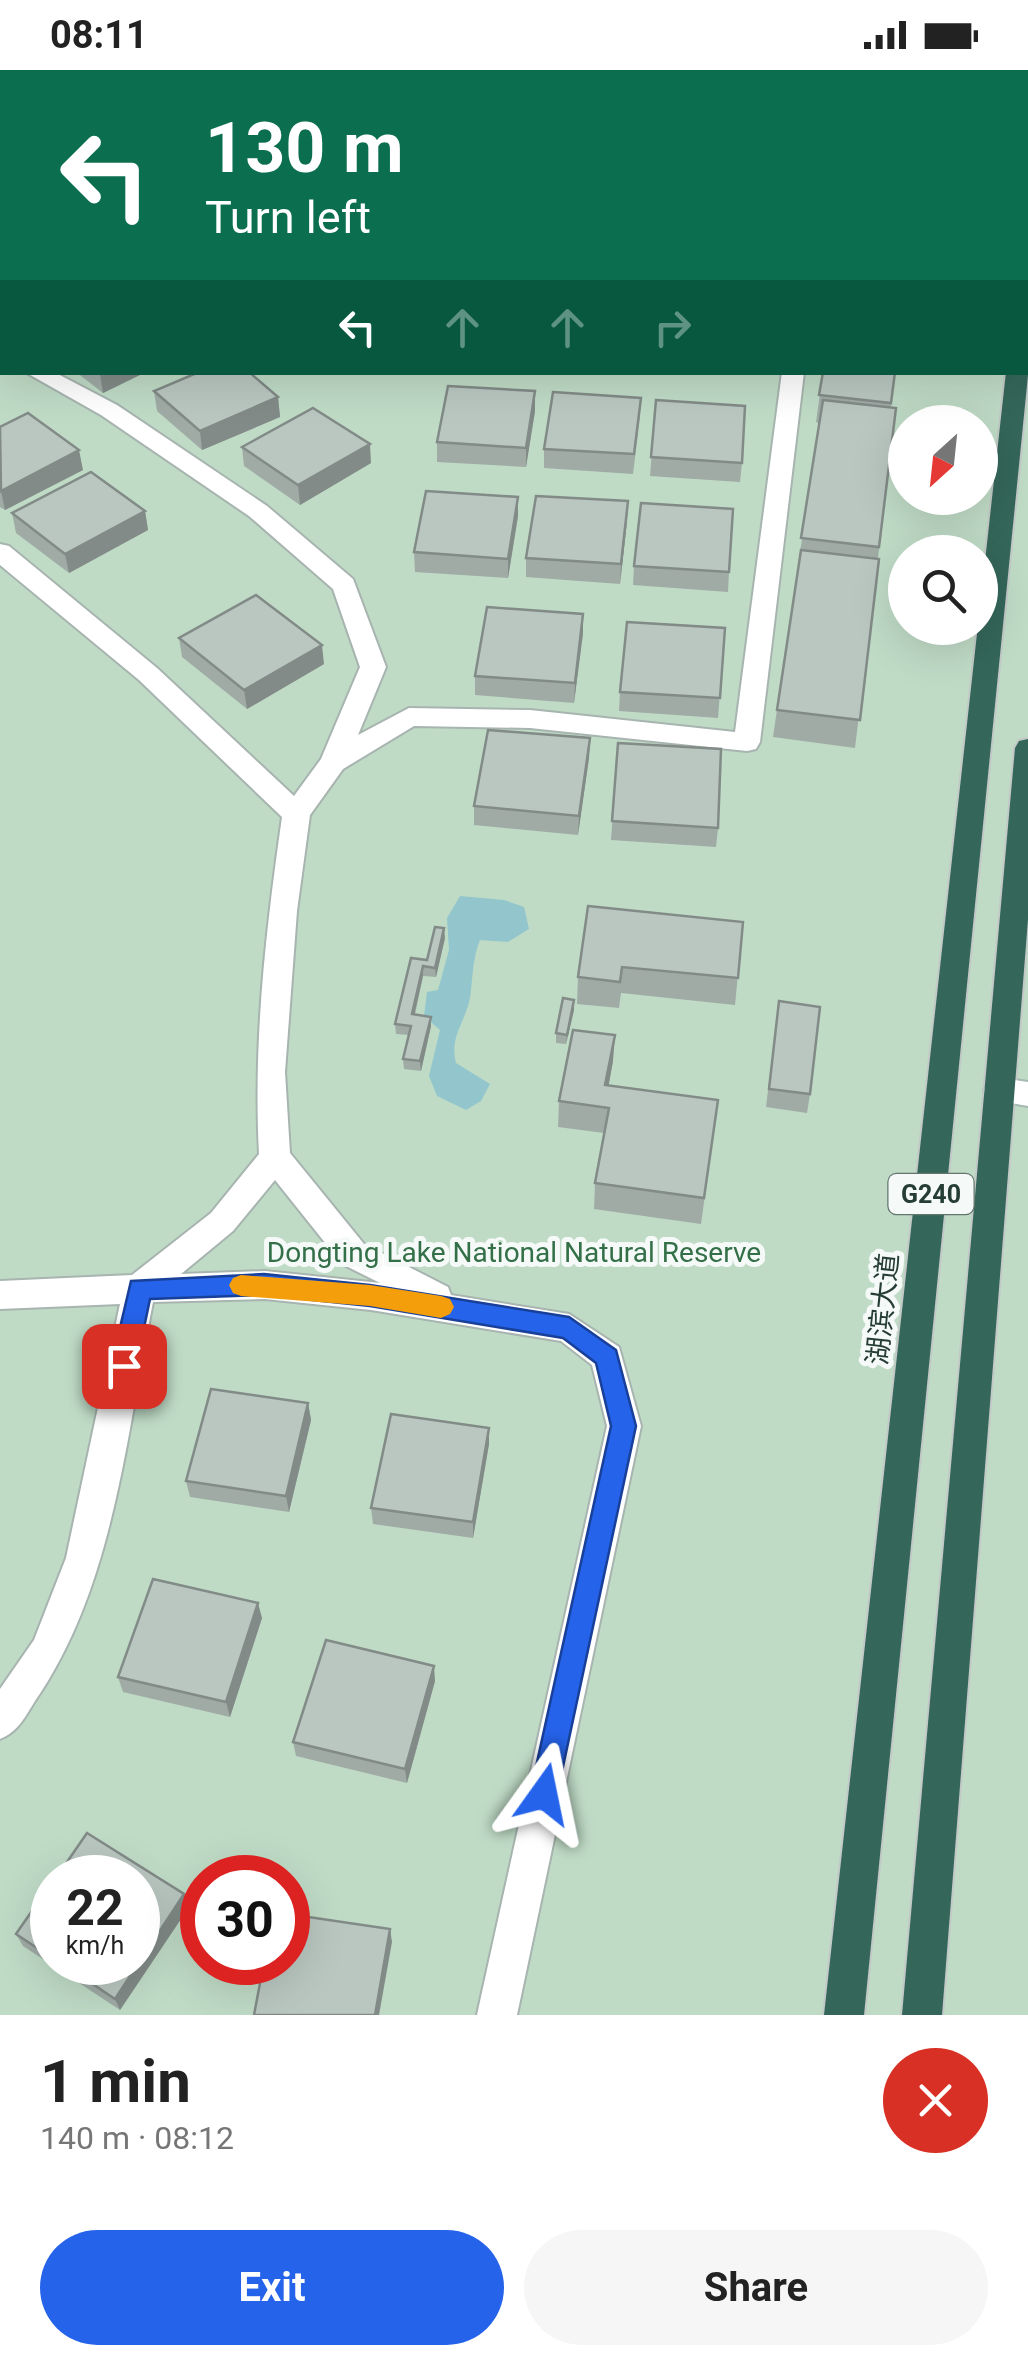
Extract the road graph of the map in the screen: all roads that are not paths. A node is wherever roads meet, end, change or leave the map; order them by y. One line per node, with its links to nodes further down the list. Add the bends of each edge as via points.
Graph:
1 (42, 375): 6 (street, via 109,410 258,512 344,585 372,667)
2 (792, 375): 6 (street, via 747,742 530,720 409,716)
3 (1017, 375): 15 (highway, 湖滨大道 / G240)
4 (0, 552): 7 (street, via 148,674)
5 (1028, 748): 8 (highway, G240)
6 (334, 762): 7 (street)
7 (296, 814): 9 (street, via 270,1072)
8 (1014, 1092): 16 (highway, G240)
9 (276, 1157): 10 (street, via 222,1222); 12 (street, via 352,1254)
10 (140, 1289): 11 (street); 12 (street, via 264,1285); 13 (street, via 84,1558 48,1651)
11 (0, 1295)
12 (461, 1310): 14 (street, via 569,1328 607,1358 624,1426)
13 (0, 1721)
14 (497, 2015)
15 (844, 2015)
16 (922, 2015)

